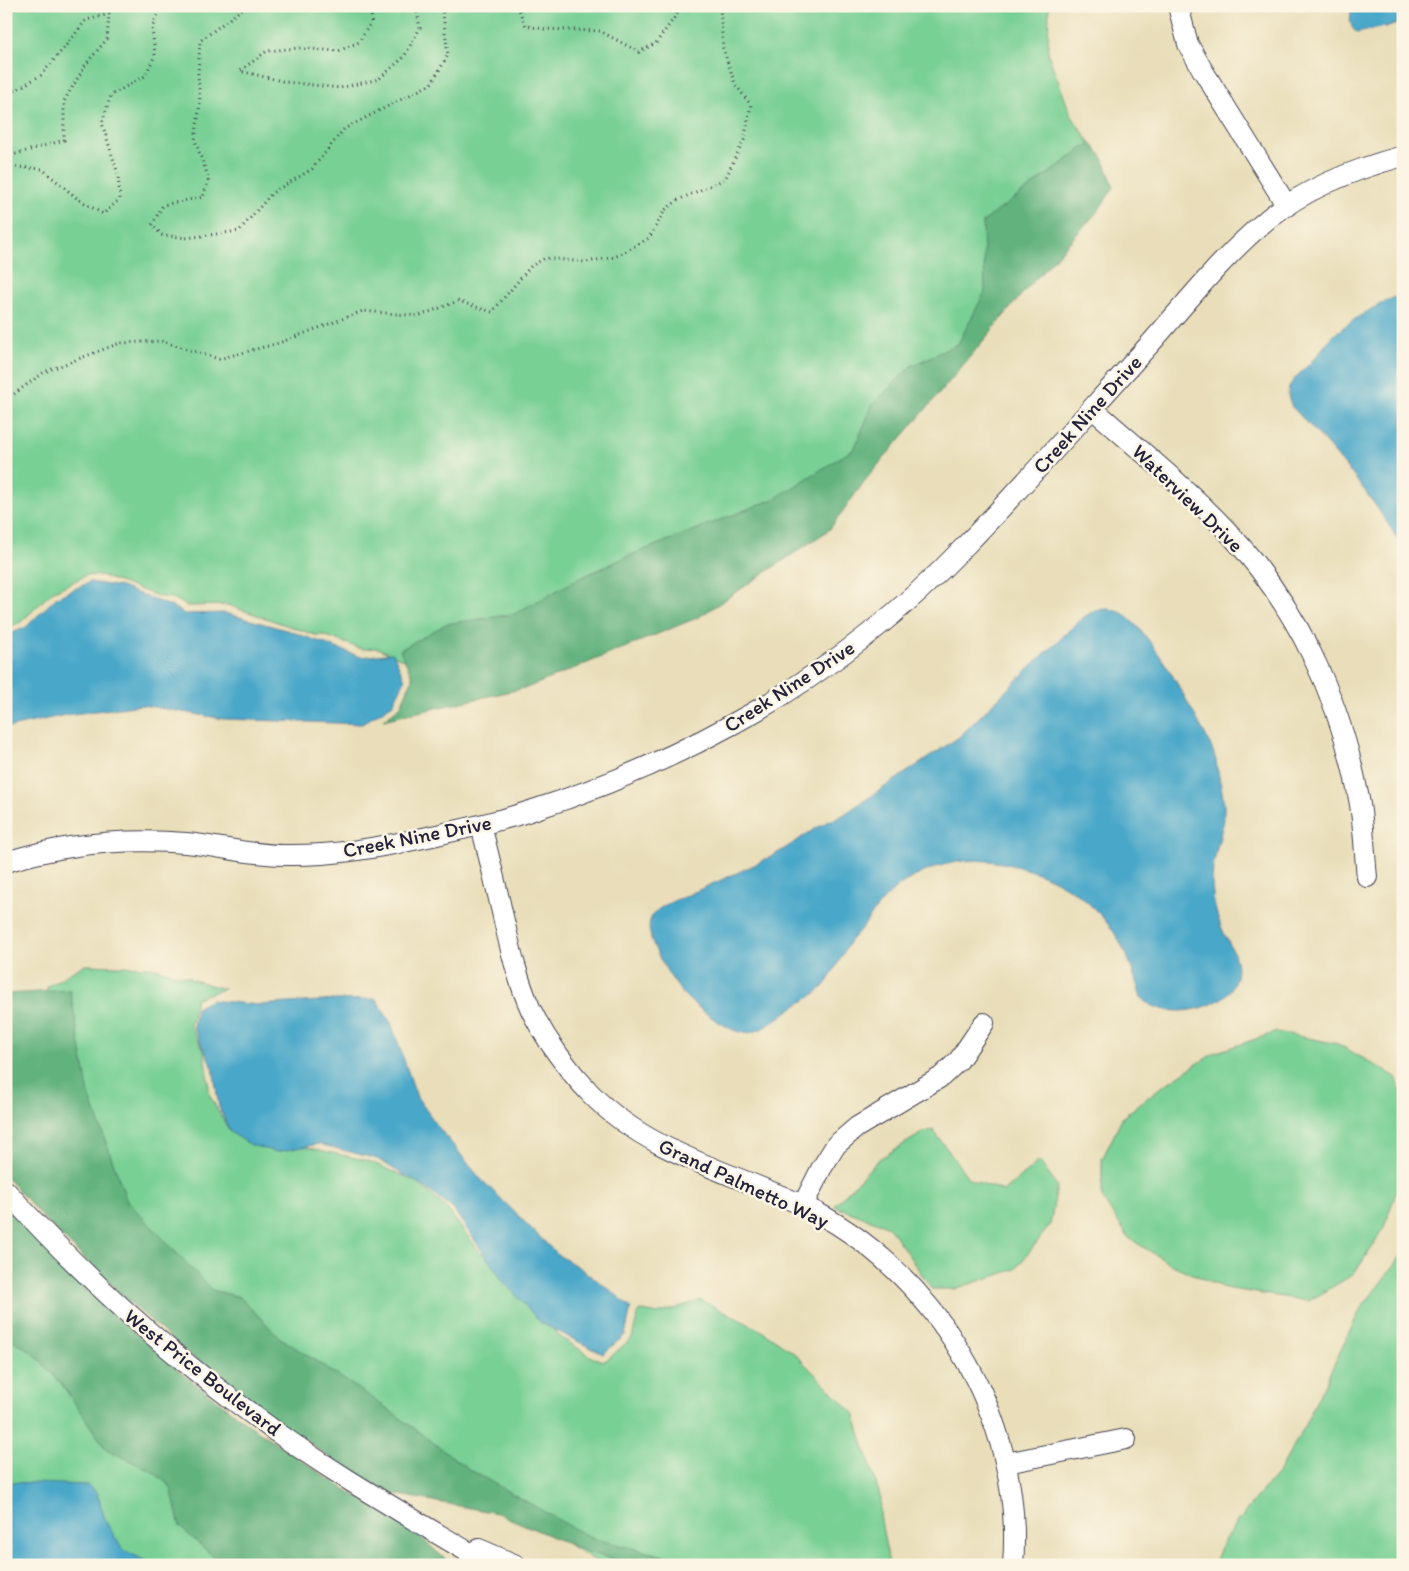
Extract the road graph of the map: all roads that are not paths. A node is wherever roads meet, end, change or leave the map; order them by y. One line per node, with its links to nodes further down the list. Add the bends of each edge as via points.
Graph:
1 (1178, 6): 3 (street, via 1188,44 1202,70)
2 (1403, 156): 3 (street, Creek Nine Drive, via 1335,178)
3 (1287, 206): 4 (street, Creek Nine Drive, via 1215,270)
4 (1092, 408): 5 (street, Creek Nine Drive, via 927,584 853,646 813,674 732,725 643,768 566,799); 7 (street, Waterview Drive, via 1224,528 1264,576 1293,620 1317,665 1345,738 1359,796)
5 (482, 825): 6 (street, Creek Nine Drive, via 391,844 316,855 264,854 185,843 129,842 92,843); 10 (street, Grand Palmetto Way, via 526,998 550,1043 570,1070 603,1106 648,1139)
6 (6, 862)
7 (1367, 877)
8 (984, 1023): 10 (street, via 960,1060 941,1077 857,1127 836,1144)
9 (6, 1192): 13 (street, West Price Boulevard, via 121,1308 185,1364 253,1416 327,1466)
10 (803, 1205): 12 (street, Grand Palmetto Way, via 880,1256 932,1310 971,1369 986,1401)
11 (1126, 1439): 12 (street)
12 (1006, 1463): 16 (street, Grand Palmetto Way, via 1013,1518)
13 (422, 1524): 14 (street, West Price Boulevard); 15 (street, West Price Boulevard)
14 (490, 1565)
15 (516, 1565)
16 (1013, 1565)

